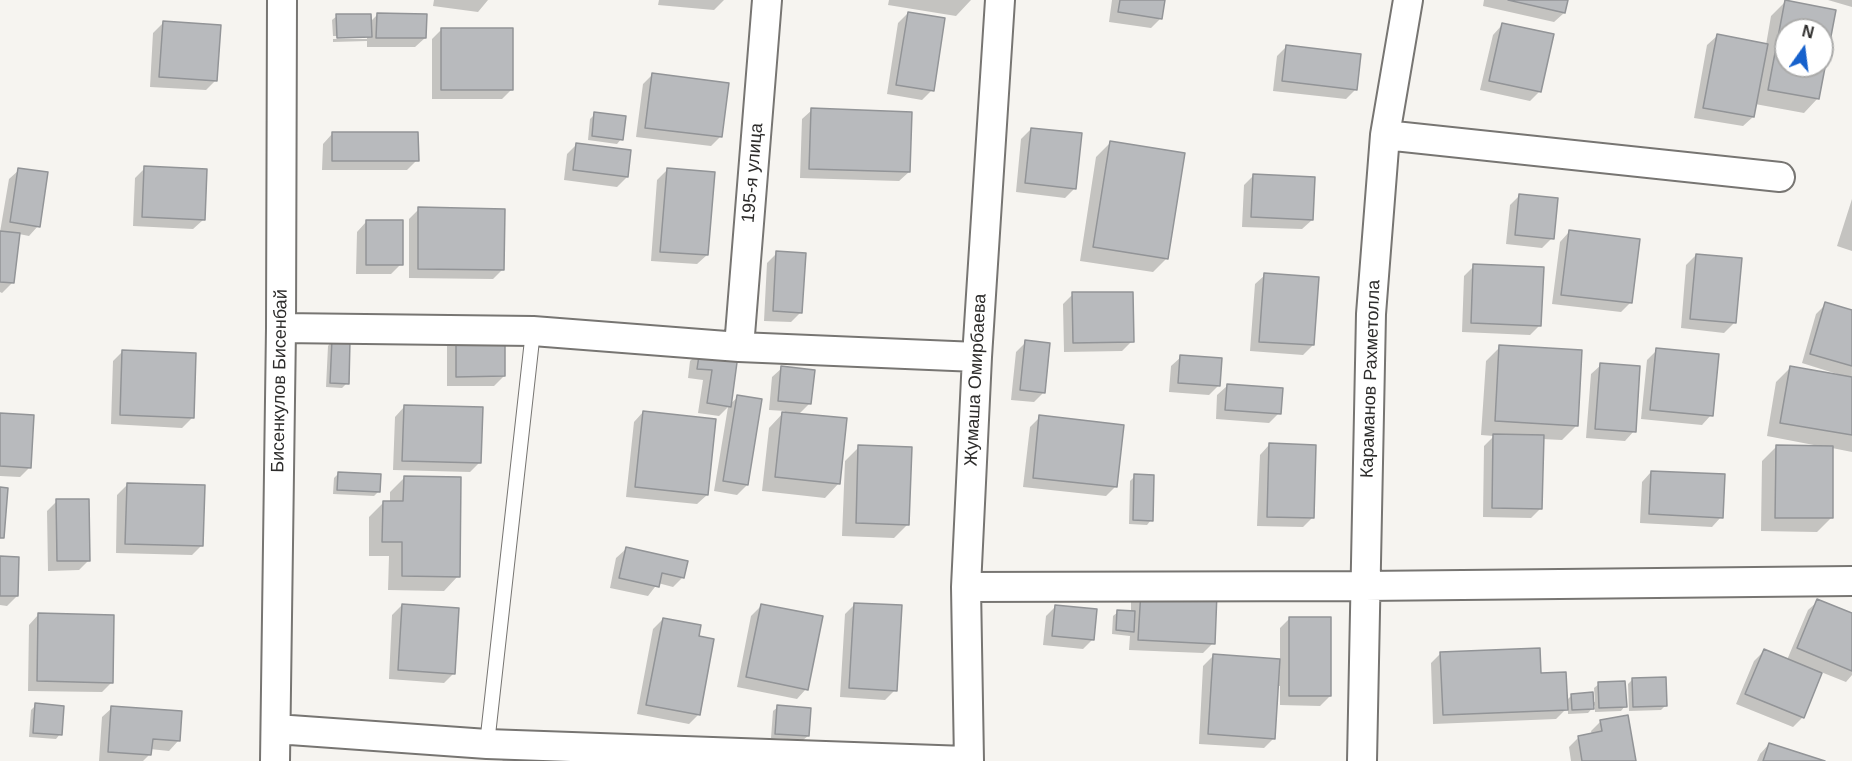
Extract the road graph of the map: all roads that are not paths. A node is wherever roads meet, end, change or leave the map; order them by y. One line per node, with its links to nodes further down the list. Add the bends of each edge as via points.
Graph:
1 (282, 0): 7 (street, Бисенкулов Бисенбай)
2 (768, 0): 9 (street, 195-я улица)
3 (1000, 0): 10 (street, Жумаша Омирбаева)
4 (1408, 0): 5 (street, Караманов Рахметолла)
5 (1385, 135): 6 (street); 13 (street, Караманов Рахметолла, via 1371,314)
6 (1780, 177)
7 (281, 328): 8 (street); 14 (street, Бисенкулов Бисенбай)
8 (533, 331): 9 (street); 15 (lane)
9 (739, 347): 10 (street)
10 (977, 357): 12 (street, Жумаша Омирбаева)
11 (1852, 581): 13 (street)
12 (966, 586): 13 (street); 18 (street, Жумаша Омирбаева)
13 (1365, 586): 19 (street, Караманов Рахметолла)
14 (276, 729): 15 (street); 17 (street, Бисенкулов Бисенбай)
15 (487, 744): 16 (street)
16 (703, 757): 18 (street)
17 (275, 761)
18 (967, 761)
19 (1362, 761)

